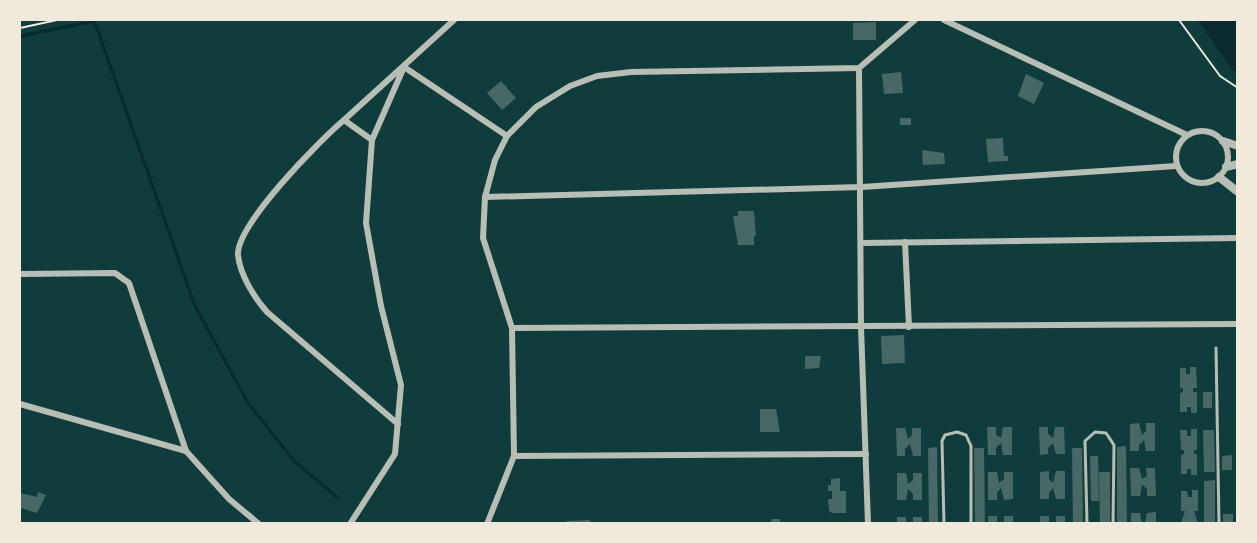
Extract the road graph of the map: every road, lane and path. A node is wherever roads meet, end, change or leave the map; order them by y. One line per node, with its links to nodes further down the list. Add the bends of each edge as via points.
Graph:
1 (57, 20): 6 (path)
2 (454, 20): 7 (street)
3 (915, 20): 8 (street)
4 (944, 20): 11 (street)
5 (1179, 20): 9 (path, via 1220,76)
6 (20, 28)
7 (404, 67): 10 (street); 12 (street); 13 (street)
8 (859, 68): 12 (street, via 597,76 570,86 536,107); 20 (street)
9 (1238, 88)
10 (344, 120): 13 (street); 33 (street, via 288,176 246,230 238,254 257,301 267,312)
11 (1187, 135): 14 (street, via 1210,132); 17 (street, via 1176,149)
12 (507, 136): 22 (street, via 495,160)
13 (372, 140): 33 (street, via 366,224 401,385)
14 (1223, 141): 15 (street); 18 (street, via 1228,156)
15 (1238, 146)
16 (1238, 164): 18 (street)
17 (1176, 166): 19 (street, via 1193,182 1209,183); 20 (street)
18 (1226, 167): 19 (street)
19 (1219, 177): 21 (street)
20 (862, 187): 22 (street); 25 (street)
21 (1238, 192)
22 (485, 197): 30 (street, via 483,238)
23 (1238, 238): 24 (street)
24 (905, 242): 25 (street); 29 (street)
25 (862, 243): 28 (street)
26 (20, 274): 34 (street, via 115,273 129,283)
27 (1238, 324): 29 (street)
28 (861, 327): 29 (street); 30 (street); 35 (street)
29 (909, 327)
30 (512, 328): 36 (street)
31 (1216, 348): 45 (lane)
32 (20, 404): 34 (street)
33 (398, 424): 38 (street, via 395,454)
34 (186, 451): 37 (street, via 229,499)
35 (866, 454): 36 (street); 40 (street)
36 (514, 456): 39 (street)
37 (259, 524)
38 (350, 524)
39 (487, 524)
40 (868, 524)
41 (944, 524): 42 (lane, via 942,441 945,435 957,432 966,435 971,446)
42 (971, 524)
43 (1086, 524): 44 (lane, via 1085,441 1095,432 1106,433 1114,445)
44 (1113, 524)
45 (1219, 524)

